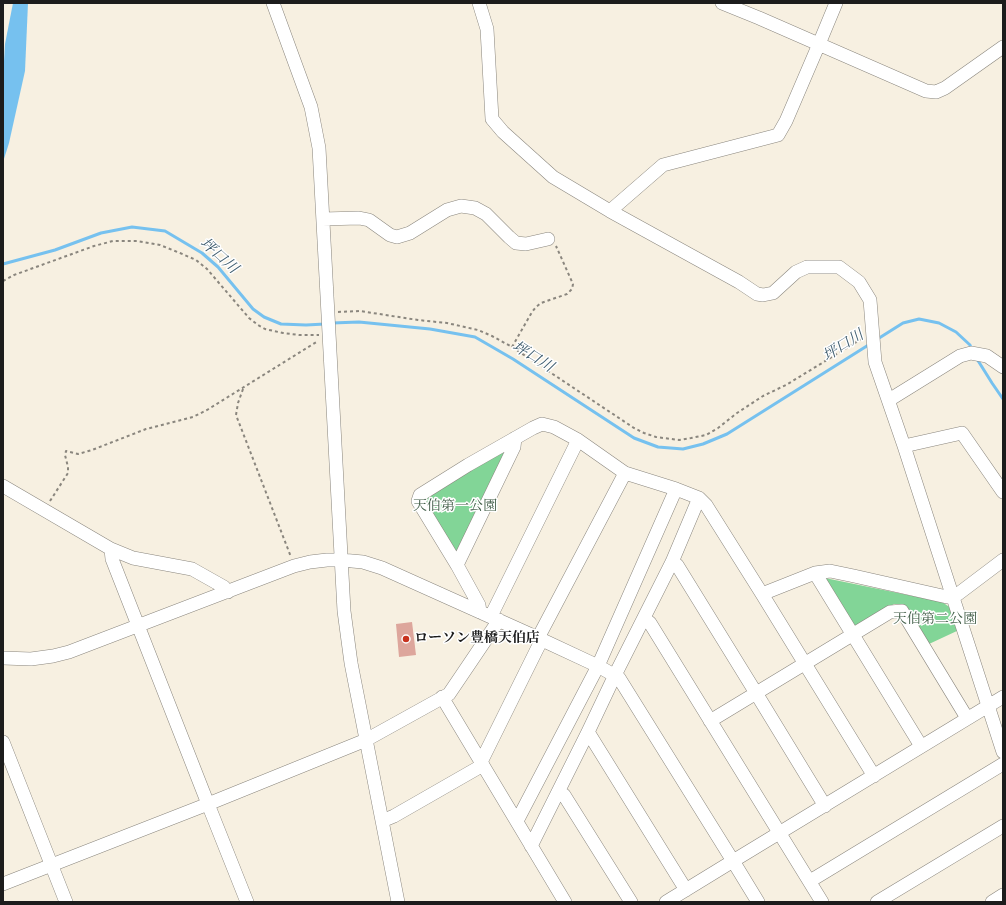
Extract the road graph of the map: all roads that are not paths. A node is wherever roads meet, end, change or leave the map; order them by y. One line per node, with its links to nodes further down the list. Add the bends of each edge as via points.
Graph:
1 (273, 3): 8 (street, via 311,107 319,148)
2 (479, 3): 7 (street, via 487,30 492,119 553,177)
3 (722, 3): 5 (street)
4 (836, 3): 5 (street)
5 (819, 44): 6 (street, via 926,91 936,92); 7 (street, via 778,135 663,165)
6 (1003, 47)
7 (610, 211): 11 (street, via 757,294 773,293 796,272 807,267 839,266 859,282 870,300 875,362)
8 (323, 219): 9 (street, via 369,220 397,237 410,233 447,210 461,206 475,208 486,214 516,243); 21 (street)
9 (548, 240)
10 (1003, 367): 11 (street, via 987,356 960,356)
11 (889, 400): 14 (street)
12 (515, 438): 13 (street, via 542,424 554,427); 24 (street, via 514,447); 24 (street, via 420,495 418,501)
13 (578, 440): 15 (street); 29 (street)
14 (904, 446): 18 (street, via 962,433); 28 (street)
15 (624, 473): 17 (street); 33 (street)
16 (3, 486): 20 (street)
17 (676, 489): 19 (street); 36 (street)
18 (1003, 492)
19 (699, 498): 23 (street); 27 (street, via 706,505)
20 (111, 549): 26 (street, via 133,558 192,569 224,587); 31 (street, via 112,559)
21 (341, 560): 26 (street, via 294,566); 29 (street, via 363,562 382,568); 45 (street, via 351,663)
22 (1003, 560): 28 (street)
23 (672, 562): 30 (street); 38 (street, via 677,565)
24 (457, 565): 29 (street, via 479,604)
25 (815, 573): 27 (street); 28 (street, via 830,571); 32 (street)
26 (228, 592): 31 (street)
27 (762, 594): 35 (street)
28 (952, 596): 41 (street)
29 (490, 616): 33 (street); 39 (street, via 450,694)
30 (644, 618): 37 (street); 43 (street, via 650,623)
31 (138, 625): 34 (street, via 69,652 31,659); 53 (street)
32 (852, 634): 35 (street); 42 (street, via 890,612 902,611); 47 (street)
33 (540, 638): 36 (street); 49 (street)
34 (4, 659)
35 (805, 663): 38 (street); 51 (street)
36 (598, 666): 37 (street); 56 (street)
37 (615, 675): 44 (street); 60 (street)
38 (756, 693): 43 (street); 54 (street)
39 (442, 697): 45 (street); 49 (street)
40 (1003, 697): 41 (street)
41 (988, 706): 42 (street); 48 (street)
42 (967, 718): 47 (street)
43 (710, 721): 58 (street)
44 (588, 732): 52 (street); 64 (street)
45 (366, 740): 53 (street); 55 (street)
46 (3, 742): 61 (street)
47 (921, 746): 51 (street)
48 (1003, 752)
49 (482, 764): 55 (street); 56 (street)
50 (1003, 764): 62 (street)
51 (874, 776): 54 (street)
52 (559, 791): 59 (street); 70 (street, via 564,795)
53 (208, 804): 61 (street); 67 (street)
54 (825, 806): 58 (street)
55 (382, 821): 68 (street)
56 (517, 821): 59 (street)
57 (1003, 826): 74 (street)
58 (779, 834): 60 (street); 62 (street)
59 (531, 846): 69 (street)
60 (733, 861): 64 (street); 72 (street)
61 (52, 865): 63 (street); 66 (street)
62 (810, 881): 73 (street)
63 (3, 884)
64 (686, 890): 71 (street)
65 (1003, 895): 75 (street)
66 (66, 902)
67 (247, 902)
68 (398, 902)
69 (565, 902)
70 (631, 902)
71 (666, 902)
72 (758, 902)
73 (822, 902)
74 (877, 902)
75 (992, 902)

